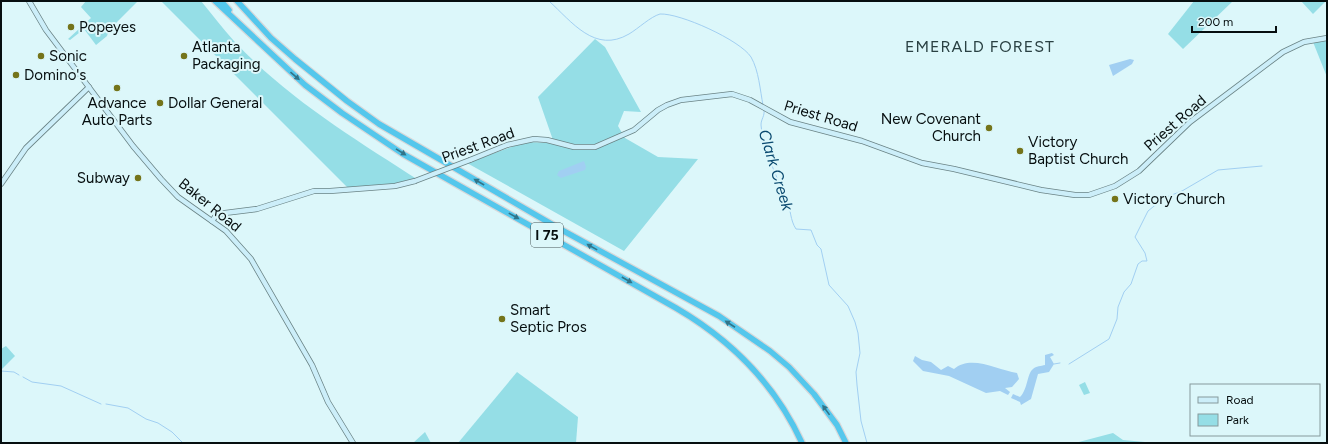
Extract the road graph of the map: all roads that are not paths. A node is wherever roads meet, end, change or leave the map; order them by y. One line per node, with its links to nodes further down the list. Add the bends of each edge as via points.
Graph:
1 (29, 1): 9 (street, Baker Road, via 46,30)
2 (215, 1): 8 (highway)
3 (221, 1): 8 (highway, I 75)
4 (238, 1): 6 (highway, I 75)
5 (242, 1): 6 (highway)
6 (271, 38): 14 (highway, I 75, one-way to 6, via 837,425 814,394 770,351 719,316 560,230 390,131 327,86)
7 (1327, 38): 11 (street, Priest Road, bridge, via 1304,42 1283,52 1190,122 1139,171 1115,186 1089,194 1075,195 1041,190 922,163 862,141 790,122 732,94 681,100 664,106 634,130 595,147 574,147 534,139 507,145 415,181 395,186 314,191 257,209 218,214)
8 (266, 50): 13 (highway, I 75, one-way to 13, via 325,100 403,154 676,308 712,331 742,356 768,385 787,413)
9 (89, 87): 10 (street, via 26,148); 11 (street, Baker Road, via 169,189)
10 (1, 184)
11 (212, 221): 12 (street, Baker Road, via 235,239 251,259)
12 (353, 443)
13 (802, 443)
14 (846, 443)

